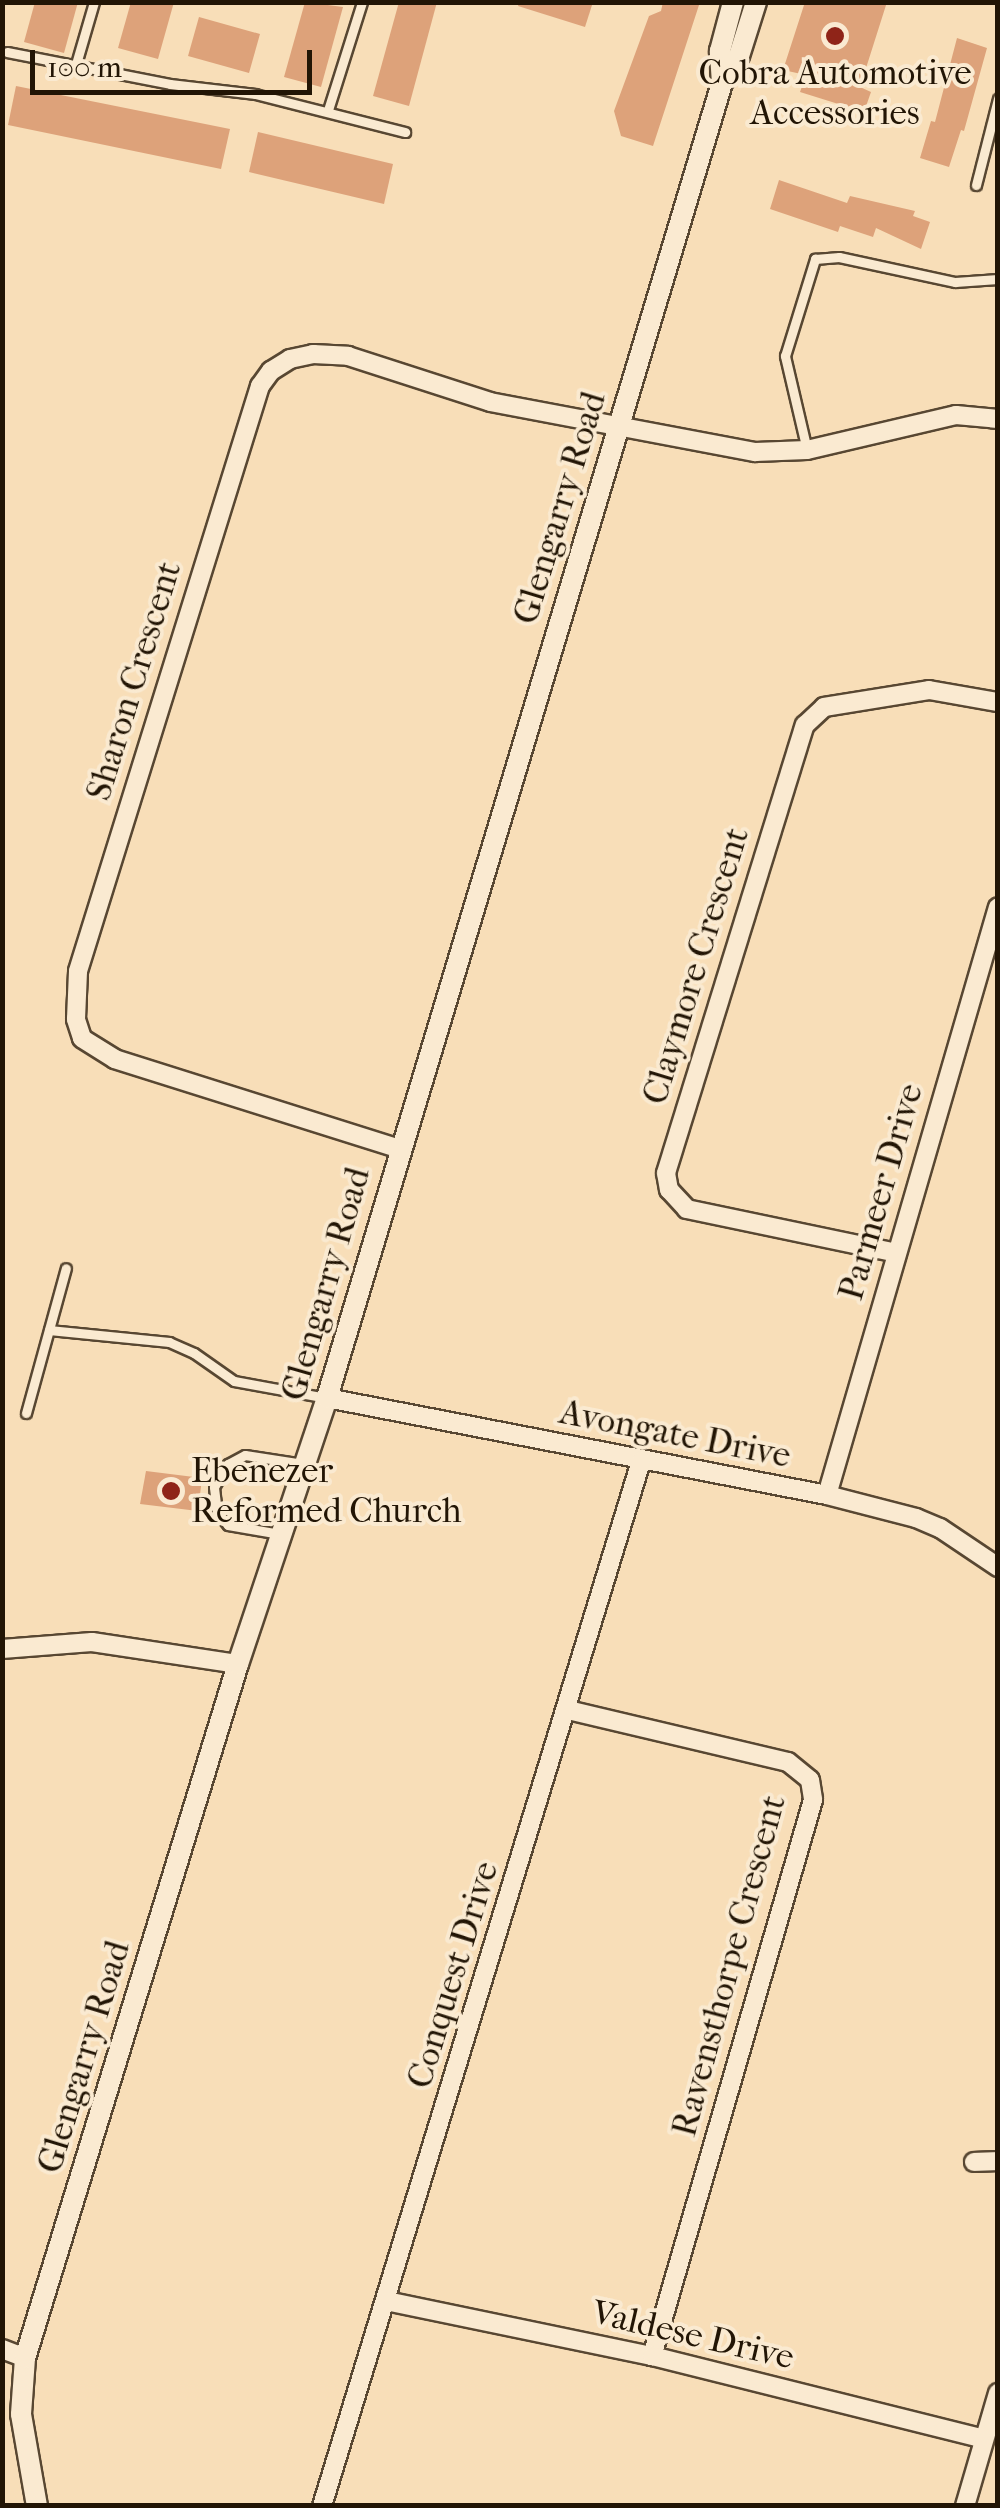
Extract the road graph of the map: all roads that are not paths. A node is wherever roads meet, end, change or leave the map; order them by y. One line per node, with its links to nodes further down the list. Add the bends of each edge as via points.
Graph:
1 (94, 2): 6 (lane)
2 (362, 2): 9 (lane)
3 (733, 2): 7 (street, Glengarry Road, via 720,51)
4 (756, 2): 7 (street, Glengarry Road, via 739,56)
5 (7, 52): 6 (lane)
6 (76, 64): 9 (lane)
7 (722, 83): 15 (street, Glengarry Road)
8 (998, 99): 10 (lane)
9 (328, 110): 11 (lane)
10 (996, 111): 12 (lane)
11 (405, 132)
12 (976, 184)
13 (998, 279): 16 (lane, via 955,282 839,257 815,259 785,356)
14 (998, 419): 16 (street, Sharon Crescent, via 956,415)
15 (619, 424): 16 (street, Sharon Crescent, via 755,452); 19 (street, Glengarry Road); 19 (street, Sharon Crescent, via 490,402 348,356 313,354 271,372 260,386 84,952 76,1019 82,1038 115,1060)
16 (807, 450)
17 (998, 702): 20 (street, Claymore Crescent, via 928,690 824,706 805,725 666,1173 668,1190 687,1210)
18 (998, 907): 20 (street, Parmeer Drive)
19 (400, 1149): 23 (street, Glengarry Road)
20 (896, 1253): 27 (street, Parmeer Drive)
21 (66, 1268): 22 (lane)
22 (49, 1330): 23 (lane, via 168,1342 234,1381); 24 (lane)
23 (328, 1398): 25 (street, Avongate Drive); 26 (street, Glengarry Road)
24 (26, 1412)
25 (641, 1461): 27 (street, Avongate Drive); 32 (street, Conquest Drive)
26 (305, 1465): 28 (street, Glengarry Road); 28 (lane, via 244,1454 228,1464 214,1487 216,1512 228,1525)
27 (827, 1496): 29 (street, Avongate Drive, via 916,1518)
28 (282, 1534): 31 (street, Glengarry Road)
29 (998, 1567)
30 (2, 1649): 31 (street, via 92,1642)
31 (238, 1664): 38 (street, Glengarry Road)
32 (568, 1710): 35 (street, Conquest Drive); 37 (street, Ravensthorpe Crescent, via 788,1762 810,1780 813,1800)
33 (998, 2161): 34 (street)
34 (974, 2162)
35 (386, 2301): 37 (street, Valdese Drive); 42 (street, Conquest Drive)
36 (2, 2349): 38 (street)
37 (652, 2356): 40 (street, Valdese Drive)
38 (25, 2358): 41 (street, Glengarry Road, via 22,2414)
39 (998, 2393): 40 (street)
40 (984, 2438): 43 (street)
41 (37, 2506)
42 (322, 2506)
43 (965, 2506)

